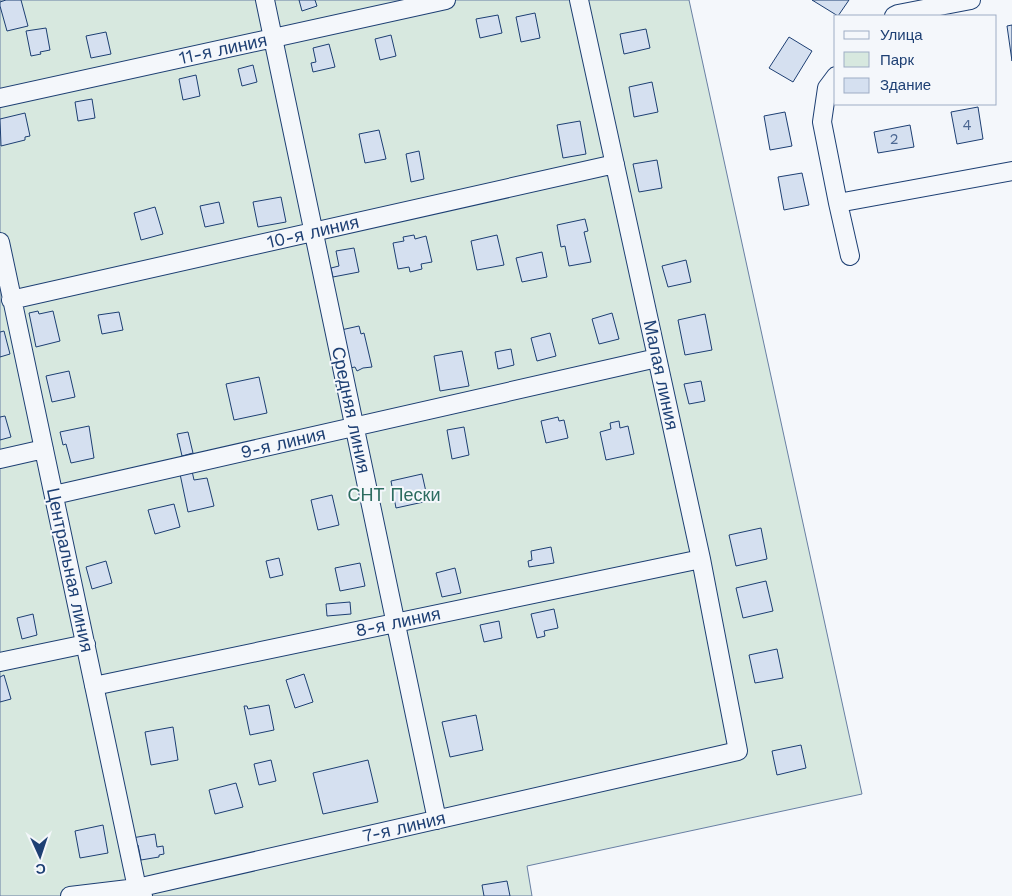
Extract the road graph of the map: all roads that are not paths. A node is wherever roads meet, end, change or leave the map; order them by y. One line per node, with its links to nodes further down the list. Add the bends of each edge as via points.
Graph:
1 (265, 0): 6 (street, Средняя линия)
2 (446, 0): 6 (street, 11-я линия)
3 (579, 0): 9 (street, Малая линия)
4 (972, 0): 5 (street)
5 (896, 15)
6 (273, 38): 8 (street, 11-я линия); 12 (street, Средняя линия)
7 (834, 79): 11 (street, via 827,88 822,122)
8 (0, 98)
9 (615, 164): 12 (street, 10-я линия); 16 (street, Малая линия)
10 (1012, 171): 11 (street)
11 (838, 203): 14 (street)
12 (314, 232): 15 (street, 10-я линия); 17 (street, Средняя линия)
13 (1, 253): 15 (street, Центральная линия)
14 (850, 256)
15 (11, 300): 18 (street, Центральная линия)
16 (657, 358): 17 (street, 9-я линия); 21 (street, Малая линия)
17 (354, 426): 20 (street, 9-я линия); 22 (street, Средняя линия)
18 (44, 449): 19 (street); 20 (street, Центральная линия)
19 (0, 459)
20 (54, 495): 23 (street, Центральная линия)
21 (701, 559): 22 (street, 8-я линия); 26 (street, Малая линия)
22 (396, 623): 25 (street, 8-я линия); 27 (street, Средняя линия)
23 (86, 644): 24 (street); 25 (street, Центральная линия)
24 (0, 662)
25 (94, 686): 28 (street, Центральная линия)
26 (738, 751): 27 (street, 7-я линия)
27 (437, 820): 28 (street, 7-я линия)
28 (140, 892): 29 (street, 7-я линия)
29 (70, 896)

